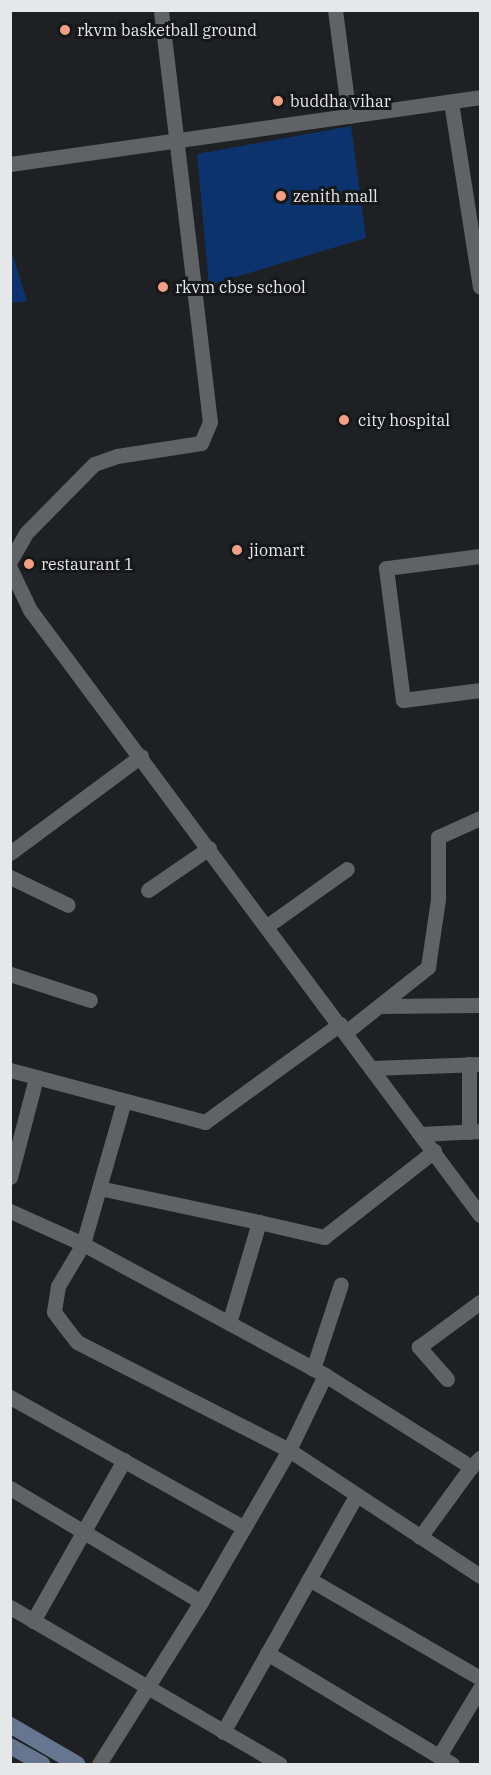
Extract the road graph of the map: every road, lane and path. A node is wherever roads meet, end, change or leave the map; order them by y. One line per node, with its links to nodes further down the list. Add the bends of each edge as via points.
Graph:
1 (161, 10): 6 (street)
2 (335, 10): 5 (street)
3 (480, 97): 4 (street)
4 (451, 102): 5 (street); 8 (street)
5 (349, 116): 6 (street)
6 (179, 141): 7 (street); 10 (street, via 210,422 201,443 117,456 94,464 26,533)
7 (10, 164)
8 (480, 287)
9 (480, 556): 12 (street, via 386,568 404,700)
10 (10, 561)
11 (10, 568): 13 (street, via 30,610)
12 (480, 690)
13 (141, 756): 15 (street); 16 (street)
14 (480, 818): 25 (street, via 438,837 438,899 428,967)
15 (209, 848): 19 (street); 21 (street)
16 (10, 853)
17 (347, 869): 21 (street)
18 (10, 877): 20 (street)
19 (148, 890)
20 (68, 905)
21 (267, 926): 26 (street)
22 (10, 974): 23 (street)
23 (90, 1000)
24 (480, 1005): 25 (street)
25 (380, 1006): 26 (street)
26 (343, 1028): 28 (street); 31 (street, via 205,1122)
27 (475, 1064): 28 (street); 32 (street)
28 (372, 1068): 33 (street)
29 (10, 1070): 30 (street)
30 (36, 1078): 31 (street); 35 (street)
31 (124, 1101): 36 (street)
32 (475, 1132): 33 (street)
33 (421, 1134): 34 (street)
34 (434, 1151): 37 (street); 39 (street, via 324,1237)
35 (10, 1178)
36 (99, 1188): 39 (street); 40 (street)
37 (478, 1207)
38 (10, 1211): 40 (street)
39 (260, 1221): 43 (street)
40 (83, 1244): 43 (street); 47 (street, via 58,1286 54,1312 77,1342)
41 (341, 1284): 44 (street)
42 (480, 1302): 45 (street, via 418,1347)
43 (229, 1323): 44 (street)
44 (319, 1372): 47 (street); 49 (street)
45 (447, 1379)
46 (10, 1397): 48 (street)
47 (289, 1450): 51 (street); 52 (street)
48 (124, 1460): 52 (street); 53 (street)
49 (476, 1462): 54 (street)
50 (10, 1488): 53 (street)
51 (356, 1496): 54 (street); 56 (street)
52 (241, 1526): 57 (street)
53 (86, 1529): 57 (street); 59 (street)
54 (420, 1537): 55 (street)
55 (480, 1576)
56 (309, 1579): 60 (street); 61 (street)
57 (201, 1602): 62 (street)
58 (10, 1607): 59 (street)
59 (33, 1620): 62 (street)
60 (267, 1653): 65 (street); 67 (street)
61 (480, 1678)
62 (148, 1688): 65 (street); 70 (street)
63 (480, 1688): 67 (street)
64 (10, 1725): 68 (main road)
65 (223, 1731): 71 (street)
66 (10, 1746): 69 (main road)
67 (446, 1760)
68 (72, 1763)
69 (42, 1764)
70 (99, 1764)
71 (280, 1764)

